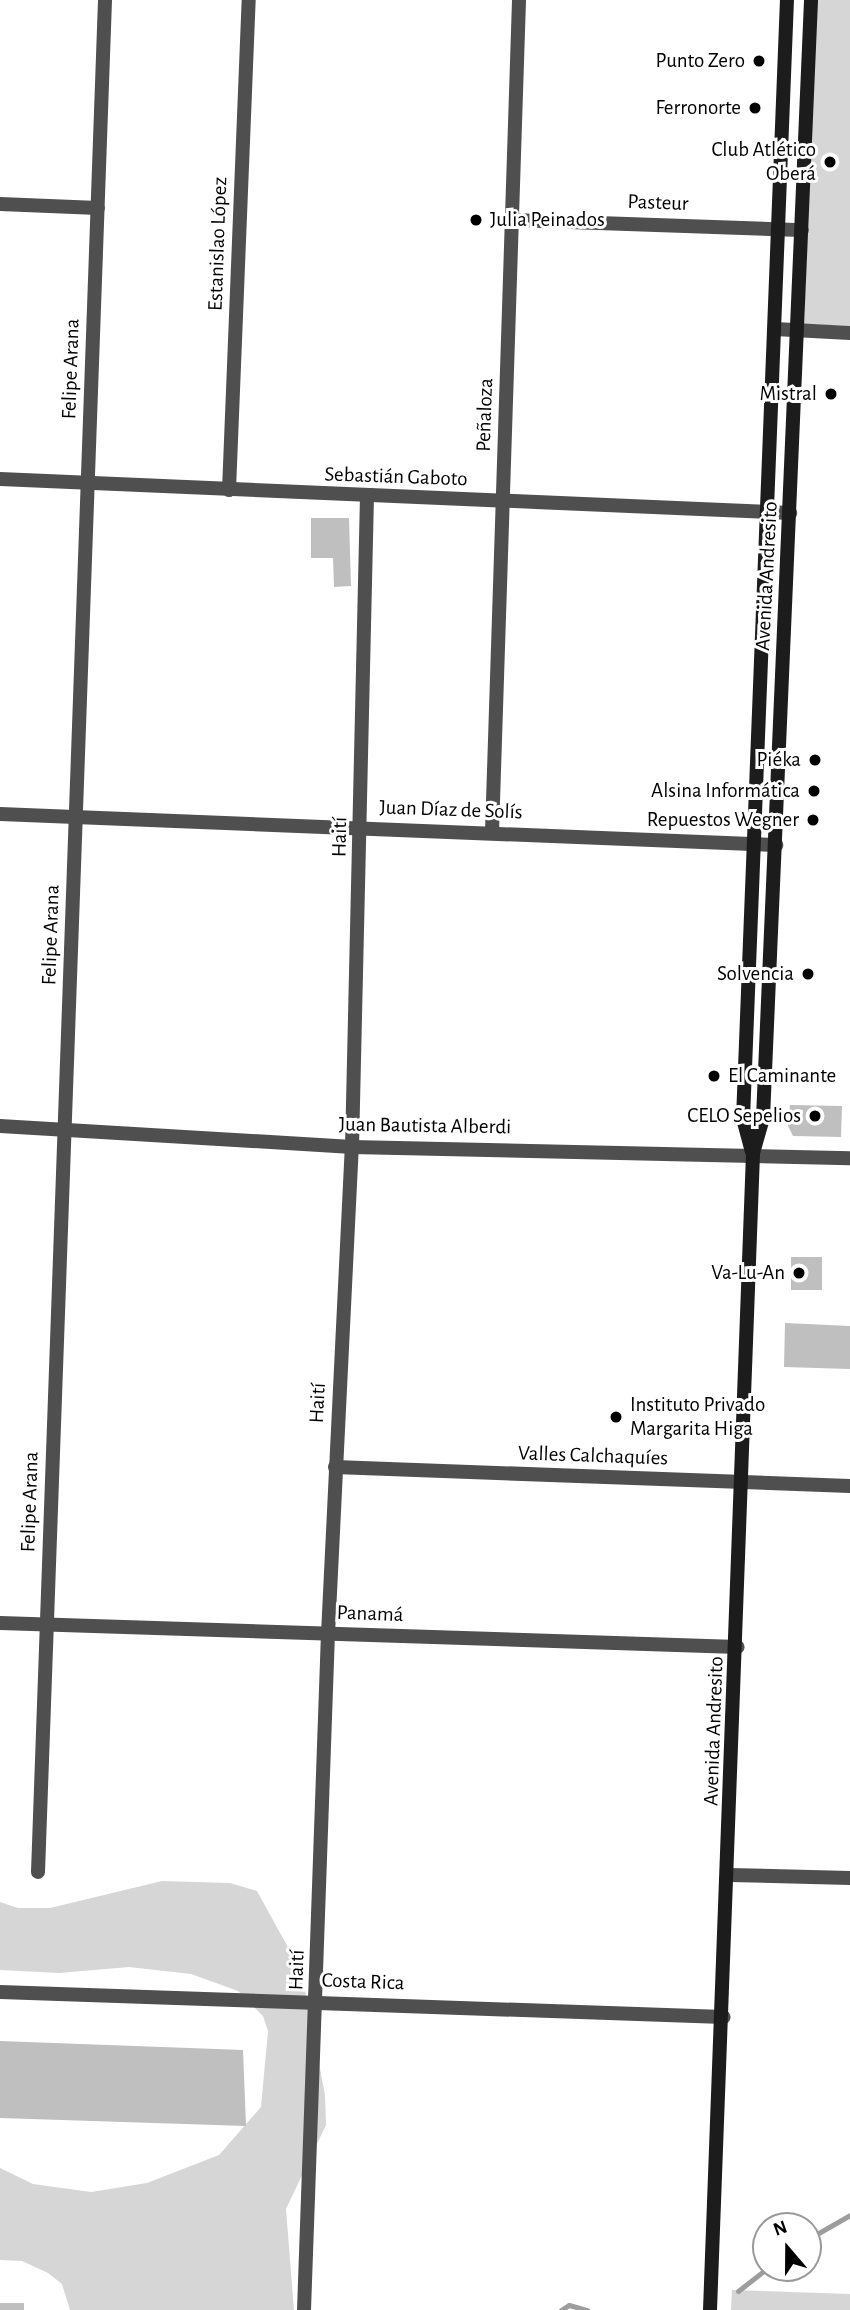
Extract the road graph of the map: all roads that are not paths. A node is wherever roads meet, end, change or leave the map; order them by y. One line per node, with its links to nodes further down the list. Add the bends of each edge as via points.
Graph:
1 (105, 0): 7 (street, Felipe Arana)
2 (249, 0): 16 (street, Estanislao López)
3 (519, 0): 8 (street, Peñaloza)
4 (788, 0): 9 (main road, Avenida Andresito)
5 (811, 0): 10 (main road, Avenida Andresito)
6 (0, 204): 7 (street)
7 (98, 208): 15 (street, Felipe Arana)
8 (512, 220): 9 (street, Pasteur); 18 (street, Peñaloza)
9 (779, 228): 10 (street, Pasteur); 11 (main road, Avenida Andresito)
10 (802, 230): 12 (main road, Avenida Andresito)
11 (775, 329): 12 (street); 19 (main road, Avenida Andresito)
12 (799, 330): 13 (street); 20 (main road, Avenida Andresito)
13 (850, 333)
14 (0, 479): 15 (street, Sebastián Gaboto)
15 (88, 484): 16 (street, Sebastián Gaboto); 22 (street, Felipe Arana)
16 (229, 490): 17 (street, Sebastián Gaboto)
17 (367, 497): 18 (street, Sebastián Gaboto); 23 (street, Haití)
18 (503, 503): 19 (street, Sebastián Gaboto); 24 (street, Peñaloza)
19 (765, 512): 20 (street, Sebastián Gaboto); 25 (main road, Avenida Andresito)
20 (790, 513): 26 (main road, Avenida Andresito)
21 (0, 814): 22 (street, Juan Díaz de Solís)
22 (76, 817): 23 (street, Juan Díaz de Solís); 28 (street, Felipe Arana)
23 (361, 828): 24 (street, Juan Díaz de Solís); 29 (street, Haití)
24 (492, 832): 25 (street, Juan Díaz de Solís)
25 (752, 844): 26 (street, Juan Díaz de Solís); 30 (main road, Avenida Andresito, via 743,1119)
26 (776, 845): 30 (main road, Avenida Andresito, via 763,1118)
27 (0, 1126): 28 (street, Juan Bautista Alberdi)
28 (65, 1128): 29 (street, Juan Bautista Alberdi); 36 (street, Felipe Arana)
29 (352, 1147): 30 (street, Juan Bautista Alberdi); 32 (street, Haití)
30 (752, 1153): 31 (street, Juan Bautista Alberdi); 33 (main road, Avenida Andresito)
31 (850, 1158)
32 (335, 1468): 33 (street, Valles Calchaquíes); 37 (street, Haití)
33 (741, 1482): 34 (street, Valles Calchaquíes); 38 (main road, Avenida Andresito)
34 (850, 1486)
35 (0, 1623): 36 (street, Panamá)
36 (47, 1624): 37 (street, Panamá); 39 (street, Felipe Arana)
37 (328, 1633): 38 (street, Panamá); 43 (street, Haití)
38 (738, 1647): 40 (main road, Avenida Andresito)
39 (38, 1872)
40 (729, 1875): 41 (street); 44 (main road, Avenida Andresito)
41 (850, 1878)
42 (0, 1992): 43 (street, Costa Rica)
43 (317, 2002): 44 (street, Costa Rica); 45 (street, Haití)
44 (724, 2017): 46 (main road, Avenida Andresito)
45 (304, 2310)
46 (710, 2310)

